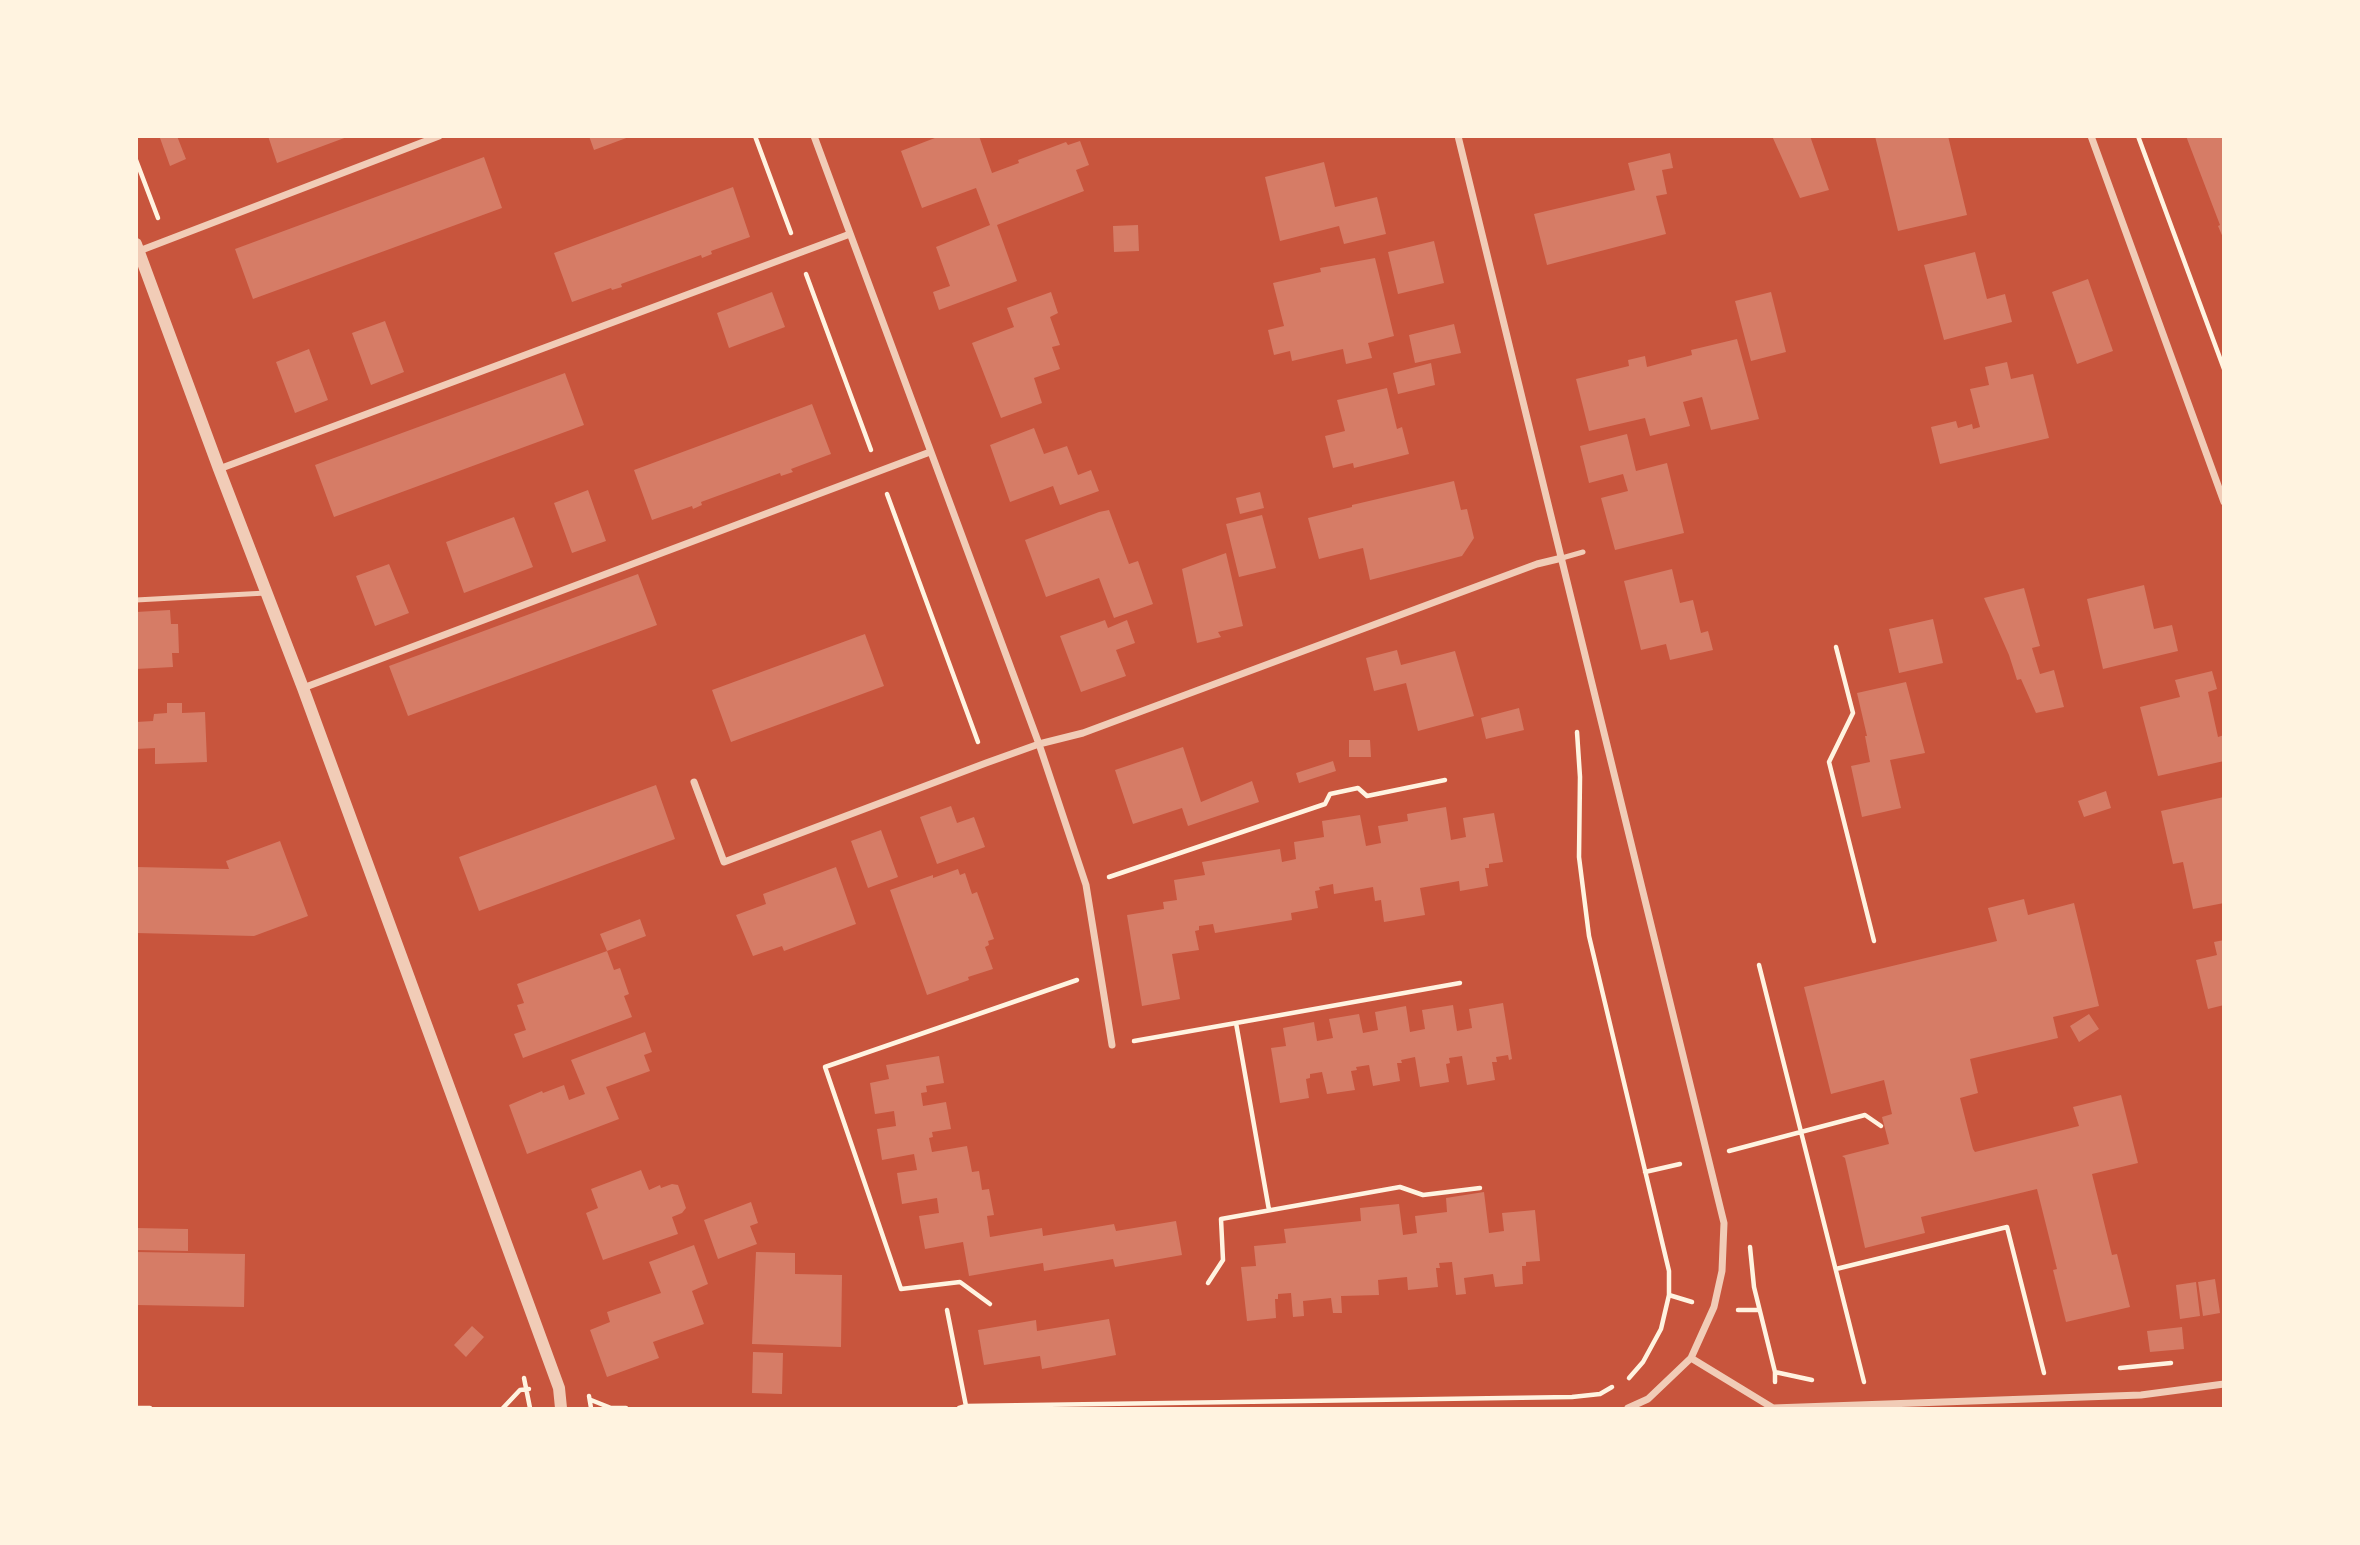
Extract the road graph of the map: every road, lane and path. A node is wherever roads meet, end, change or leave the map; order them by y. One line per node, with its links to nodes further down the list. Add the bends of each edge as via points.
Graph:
1 (439, 136): 7 (street)
2 (814, 136): 6 (street)
3 (1458, 136): 13 (street)
4 (2091, 136): 11 (street)
5 (2138, 136): 8 (path)
6 (850, 234): 9 (street); 10 (street)
7 (138, 248): 10 (street)
8 (2224, 369)
9 (930, 452): 17 (street); 19 (street)
10 (219, 468): 14 (street)
11 (2224, 502)
12 (1583, 552): 13 (lane)
13 (1562, 558): 19 (street, via 1083,733); 31 (street)
14 (267, 593): 15 (lane); 17 (street)
15 (136, 600)
16 (1836, 647): 23 (path, via 1853,713 1829,762)
17 (303, 688): 55 (street, via 559,1388)
18 (1576, 726): 33 (path, via 1579,858 1589,936)
19 (1039, 744): 21 (street, via 724,862); 22 (street)
20 (1445, 780): 22 (path, via 1367,796 1359,788 1330,794 1325,804)
21 (694, 782)
22 (1086, 885): 25 (street)
23 (1874, 941)
24 (1759, 965): 30 (path)
25 (1099, 973): 28 (street); 40 (path, via 825,1067 901,1289 960,1282)
26 (1460, 983): 27 (path)
27 (1236, 1023): 28 (path); 35 (path)
28 (1112, 1045)
29 (1881, 1126): 30 (path, via 1865,1115)
30 (1801, 1132): 31 (path); 36 (path)
31 (1708, 1156): 43 (street, via 1724,1223 1722,1271 1714,1307)
32 (1680, 1164): 33 (path)
33 (1645, 1172): 38 (path, via 1669,1271)
34 (1480, 1188): 35 (path, via 1423,1195 1399,1188)
35 (1269, 1210): 37 (path, via 1221,1219 1223,1260)
36 (1836, 1269): 45 (path, via 2007,1227); 46 (path)
37 (1209, 1283)
38 (1669, 1295): 39 (path); 49 (path, via 1661,1329 1643,1362 1632,1376 1600,1394)
39 (1691, 1302)
40 (990, 1304)
41 (947, 1310): 49 (path)
42 (1736, 1310): 44 (path, via 1759,1310)
43 (1691, 1358): 51 (street); 58 (street, via 1648,1399)
44 (1775, 1372)
45 (2044, 1373)
46 (1865, 1382)
47 (2224, 1384): 51 (street, via 2141,1395)
48 (591, 1400): 56 (path)
49 (966, 1406): 57 (path)
50 (136, 1408): 52 (path)
51 (1773, 1408)
52 (150, 1409)
53 (503, 1409): 54 (path, via 526,1389)
54 (530, 1409)
55 (561, 1409)
56 (626, 1409)
57 (959, 1409)
58 (1628, 1409)

